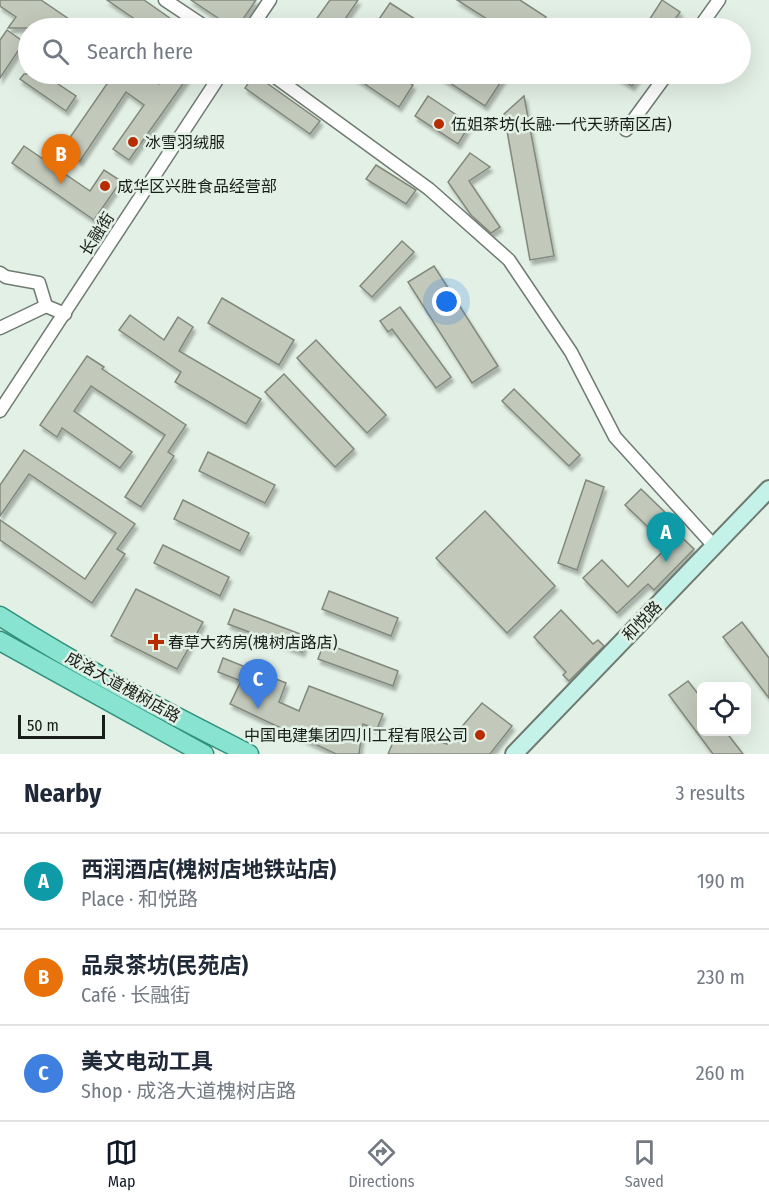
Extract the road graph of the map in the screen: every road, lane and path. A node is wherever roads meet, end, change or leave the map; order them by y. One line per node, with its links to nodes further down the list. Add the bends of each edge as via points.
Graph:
1 (165, 0): 4 (street)
2 (270, 0): 5 (street)
3 (720, 0): 6 (street)
4 (192, 18)
5 (258, 18)
6 (706, 18)
7 (214, 84): 13 (street, 长融街)
8 (285, 84): 17 (street, via 429,189 509,260 571,352 615,437)
9 (660, 84): 10 (street)
10 (626, 130)
11 (0, 273): 12 (street, via 39,283)
12 (46, 306): 13 (street); 14 (street)
13 (65, 314): 15 (street, 长融街)
14 (0, 328)
15 (0, 411)
16 (769, 489): 17 (street, 和悦路)
17 (714, 546): 22 (street, 和悦路)
18 (0, 616): 21 (main road, 成洛大道槐树店路, via 171,715)
19 (0, 641): 20 (main road, 成洛大道槐树店路)
20 (204, 754)
21 (249, 754)
22 (514, 754)

